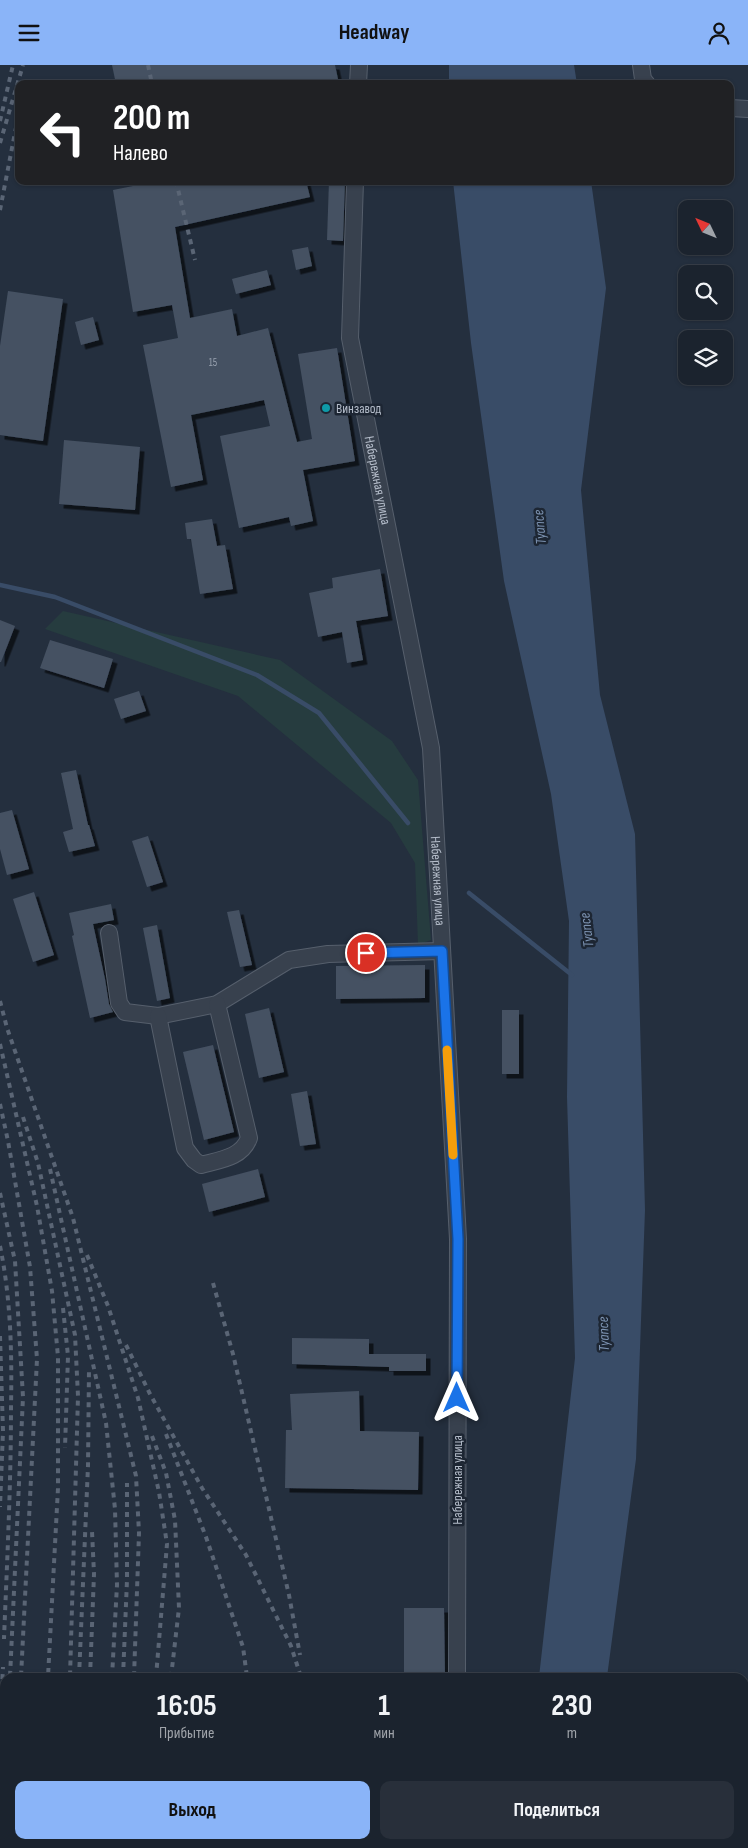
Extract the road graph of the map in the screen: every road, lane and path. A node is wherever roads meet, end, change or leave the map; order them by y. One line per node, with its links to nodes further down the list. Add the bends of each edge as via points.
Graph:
1 (359, 65): 3 (street)
2 (641, 65): 4 (street)
3 (358, 80)
4 (644, 80)
5 (734, 108): 6 (street)
6 (748, 109)
7 (355, 185): 9 (street, Набережная улица, via 350,338 431,748)
8 (109, 933): 11 (street, via 119,1003 125,1012)
9 (442, 951): 10 (street, via 328,954 289,960); 12 (street, Набережная улица, via 458,1239)
10 (217, 1004): 11 (street); 11 (street, via 249,1139 235,1155 201,1165 185,1148)
11 (158, 1016)
12 (457, 1673)

